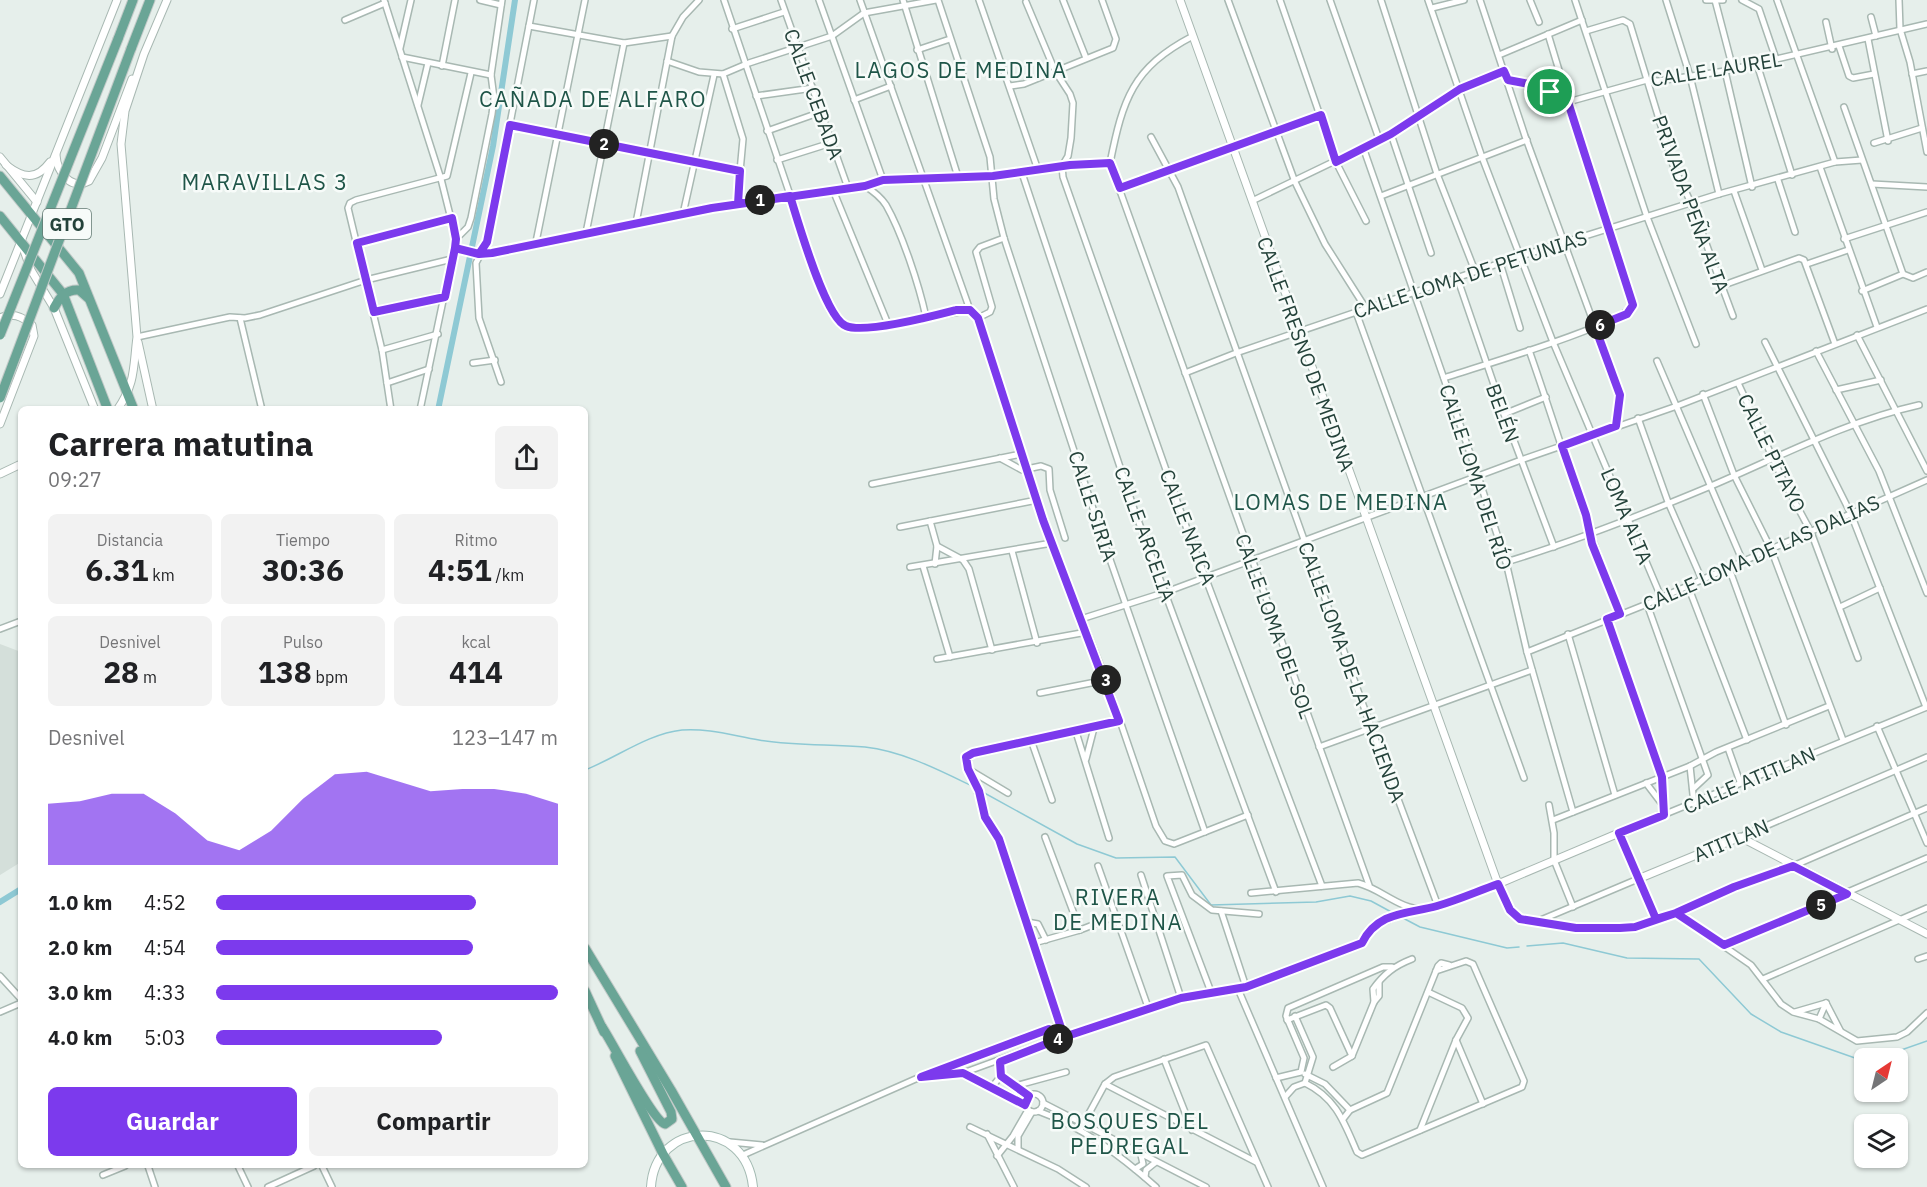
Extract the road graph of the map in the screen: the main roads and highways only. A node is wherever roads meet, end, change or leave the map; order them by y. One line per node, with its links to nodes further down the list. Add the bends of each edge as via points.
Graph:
1 (133, 0): 7 (main road, GTO, bridge)
2 (150, 0): 9 (main road, GTO, bridge)
3 (0, 176): 8 (main road, via 79,273)
4 (0, 216): 5 (main road)
5 (63, 294): 6 (main road); 8 (main road, via 75,290 86,295); 10 (main road)
6 (54, 308)
7 (0, 335)
8 (112, 352): 11 (main road)
9 (0, 398)
10 (106, 406)
11 (132, 406)
12 (588, 953): 14 (main road)
13 (588, 997): 15 (main road)
14 (625, 1015): 15 (main road, via 671,1112 668,1123 660,1122 653,1114); 16 (main road)
15 (602, 1027): 17 (main road)
16 (695, 1136): 17 (main road, via 676,1143); 20 (main road); 21 (main road, via 713,1136 730,1142 743,1155)
17 (663, 1154): 18 (main road); 19 (main road)
18 (651, 1187)
19 (682, 1187)
20 (726, 1187)
21 (753, 1187)

